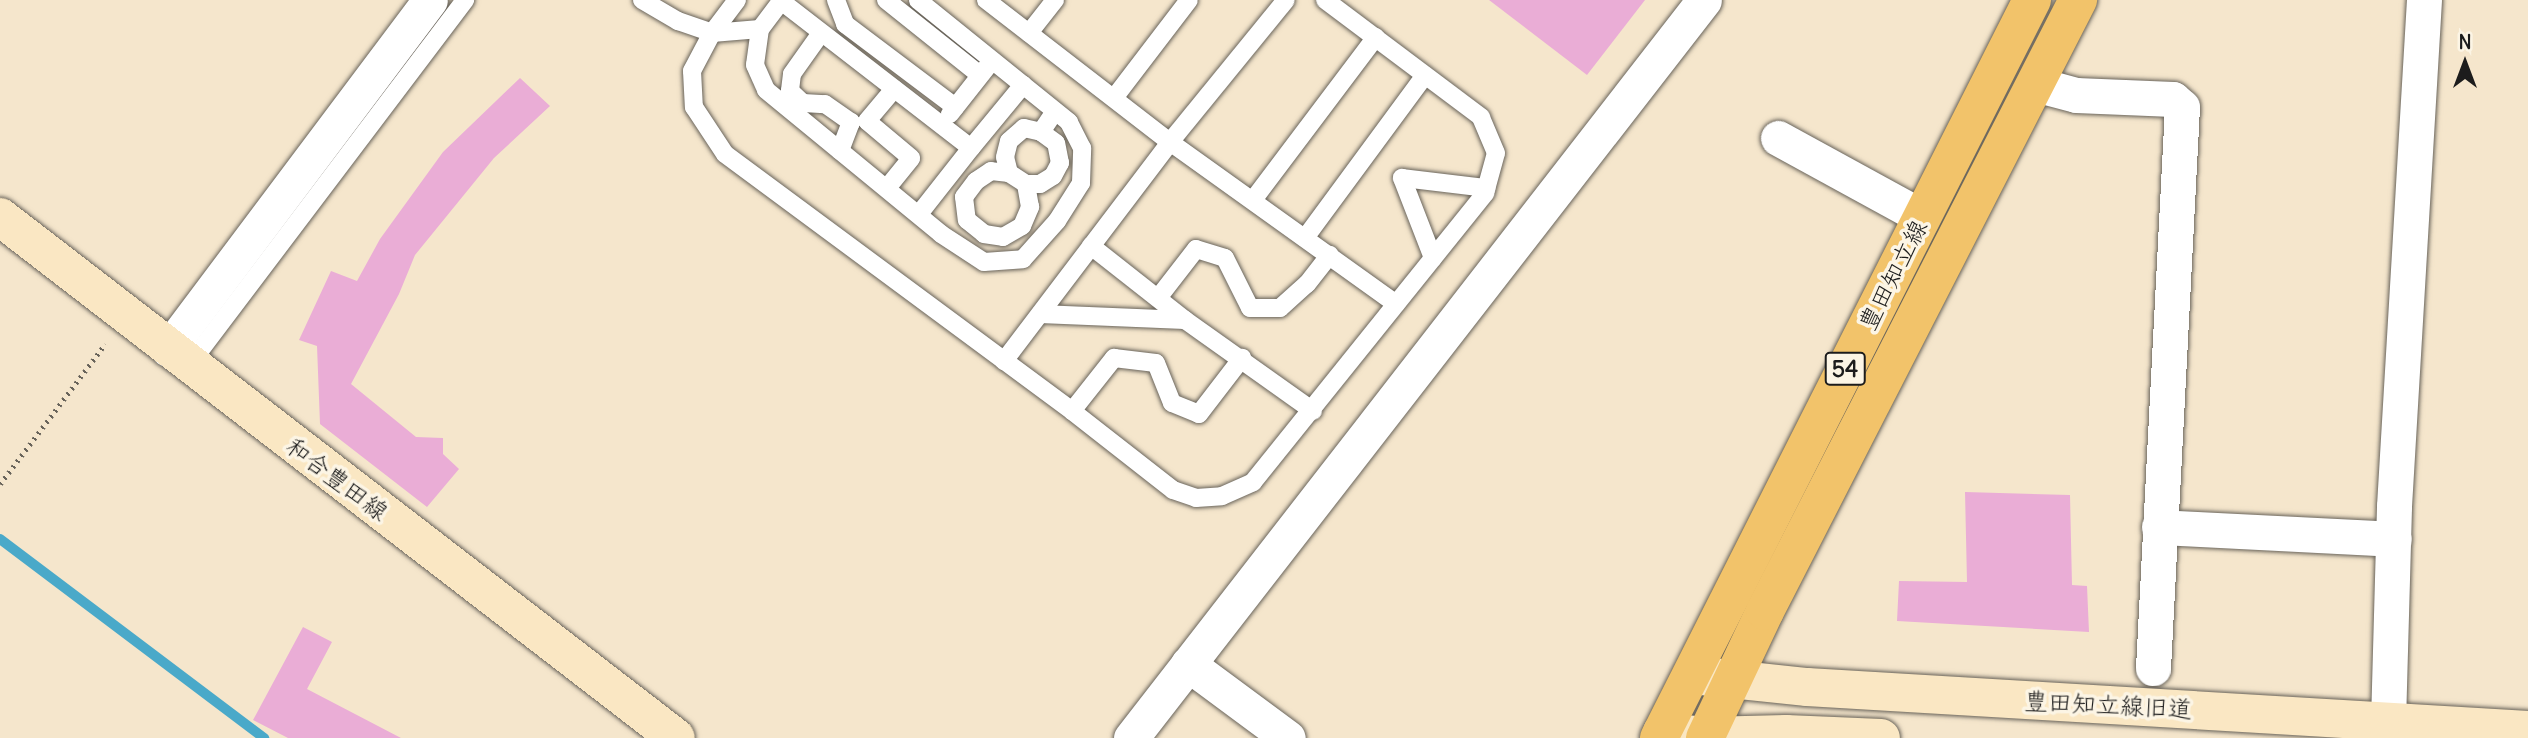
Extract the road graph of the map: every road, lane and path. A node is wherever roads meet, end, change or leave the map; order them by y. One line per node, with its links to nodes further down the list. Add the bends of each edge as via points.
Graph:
1 (430, 0): 57 (street)
2 (465, 0): 57 (lane)
3 (642, 0): 19 (lane, via 678,21)
4 (737, 0): 19 (lane)
5 (836, 0): 30 (lane, via 845,24)
6 (886, 0): 24 (lane)
7 (918, 0): 23 (lane)
8 (1055, 0): 21 (lane)
9 (1189, 0): 29 (lane)
10 (1286, 0): 35 (lane)
11 (1325, 0): 22 (lane)
12 (1704, 0): 65 (street)
13 (2077, 0): 26 (main road, 豊田知立線 / 54)
14 (2424, 0): 64 (street)
15 (782, 1): 18 (lane); 20 (lane)
16 (2026, 2): 45 (main road, 豊田知立線 / 54)
17 (995, 3): 21 (lane)
18 (760, 29): 19 (lane); 37 (lane, via 755,65 765,90)
19 (712, 33): 59 (lane, via 692,71 694,107 725,154)
20 (821, 33): 28 (lane); 37 (lane, via 792,74 790,91 803,103 825,104 851,122)
21 (1029, 33): 29 (lane)
22 (1376, 37): 25 (lane); 42 (lane)
23 (992, 60): 24 (lane); 27 (lane)
24 (980, 75): 30 (lane)
25 (1425, 75): 41 (lane, via 1481,117 1496,153); 47 (lane)
26 (2035, 84): 63 (street, via 2076,94 2173,99 2182,107); 68 (main road, 豊田知立線 / 54)
27 (1023, 85): 31 (lane); 36 (lane)
28 (894, 89): 32 (lane); 40 (lane, via 867,121 911,158)
29 (1114, 98): 35 (lane)
30 (956, 107): 32 (lane)
31 (1055, 111): 33 (lane); 48 (lane, via 1069,122 1082,148 1081,183)
32 (941, 125): 36 (lane)
33 (1041, 132): 38 (lane, via 1024,128 1009,141 1005,157); 39 (lane, via 1056,143 1060,163 1053,176 1040,184)
34 (1778, 138): 45 (street)
35 (1170, 142): 42 (lane); 49 (lane)
36 (971, 148): 43 (lane)
37 (840, 150): 40 (lane)
38 (1009, 173): 39 (lane); 46 (lane, via 991,171 976,181 964,197 967,220 984,234 1003,237)
39 (1026, 184): 46 (lane, via 1030,206)
40 (887, 188): 43 (lane)
41 (1486, 188): 51 (lane); 51 (lane, via 1402,178)
42 (1253, 201): 47 (lane)
43 (919, 214): 48 (lane, via 984,262 1023,259)
44 (0, 217): 55 (street, 和合豊田線)
45 (1922, 217): 67 (main road, 豊田知立線 / 54)
46 (1022, 226): 48 (lane)
47 (1305, 238): 50 (lane)
48 (1041, 239)
49 (1091, 246): 52 (lane); 54 (lane)
50 (1330, 255): 52 (lane, via 1280,308 1250,308 1224,258 1196,249); 53 (lane)
51 (1433, 258): 53 (lane)
52 (1158, 298): 56 (lane)
53 (1396, 304): 61 (lane)
54 (1040, 314): 56 (lane); 59 (lane)
55 (127, 315): 57 (street, 和合豊田線); 62 (path)
56 (1185, 320): 58 (lane)
57 (179, 357): 73 (street, 和合豊田線)
58 (1242, 358): 60 (lane, via 1199,414 1172,403 1156,363 1114,358); 61 (lane)
59 (1004, 361): 60 (lane)
60 (1072, 411): 61 (lane, via 1172,490 1196,498 1222,496 1253,482)
61 (1313, 411)
62 (0, 484)
63 (2159, 527): 64 (street); 66 (street)
64 (2394, 539): 69 (street)
65 (1188, 664): 74 (street); 75 (street)
66 (2153, 668)
67 (1689, 675): 68 (street, 豊田知立線旧道); 71 (main road, 豊田知立線 / 54)
68 (1733, 678): 69 (street, 豊田知立線旧道, via 1807,687); 72 (main road, 豊田知立線 / 54)
69 (2388, 722): 70 (street, 豊田知立線旧道)
70 (2528, 730)
71 (1661, 735): 72 (street)
72 (1706, 737): 76 (street)
73 (676, 738)
74 (1131, 738)
75 (1288, 738)
76 (1881, 738)

